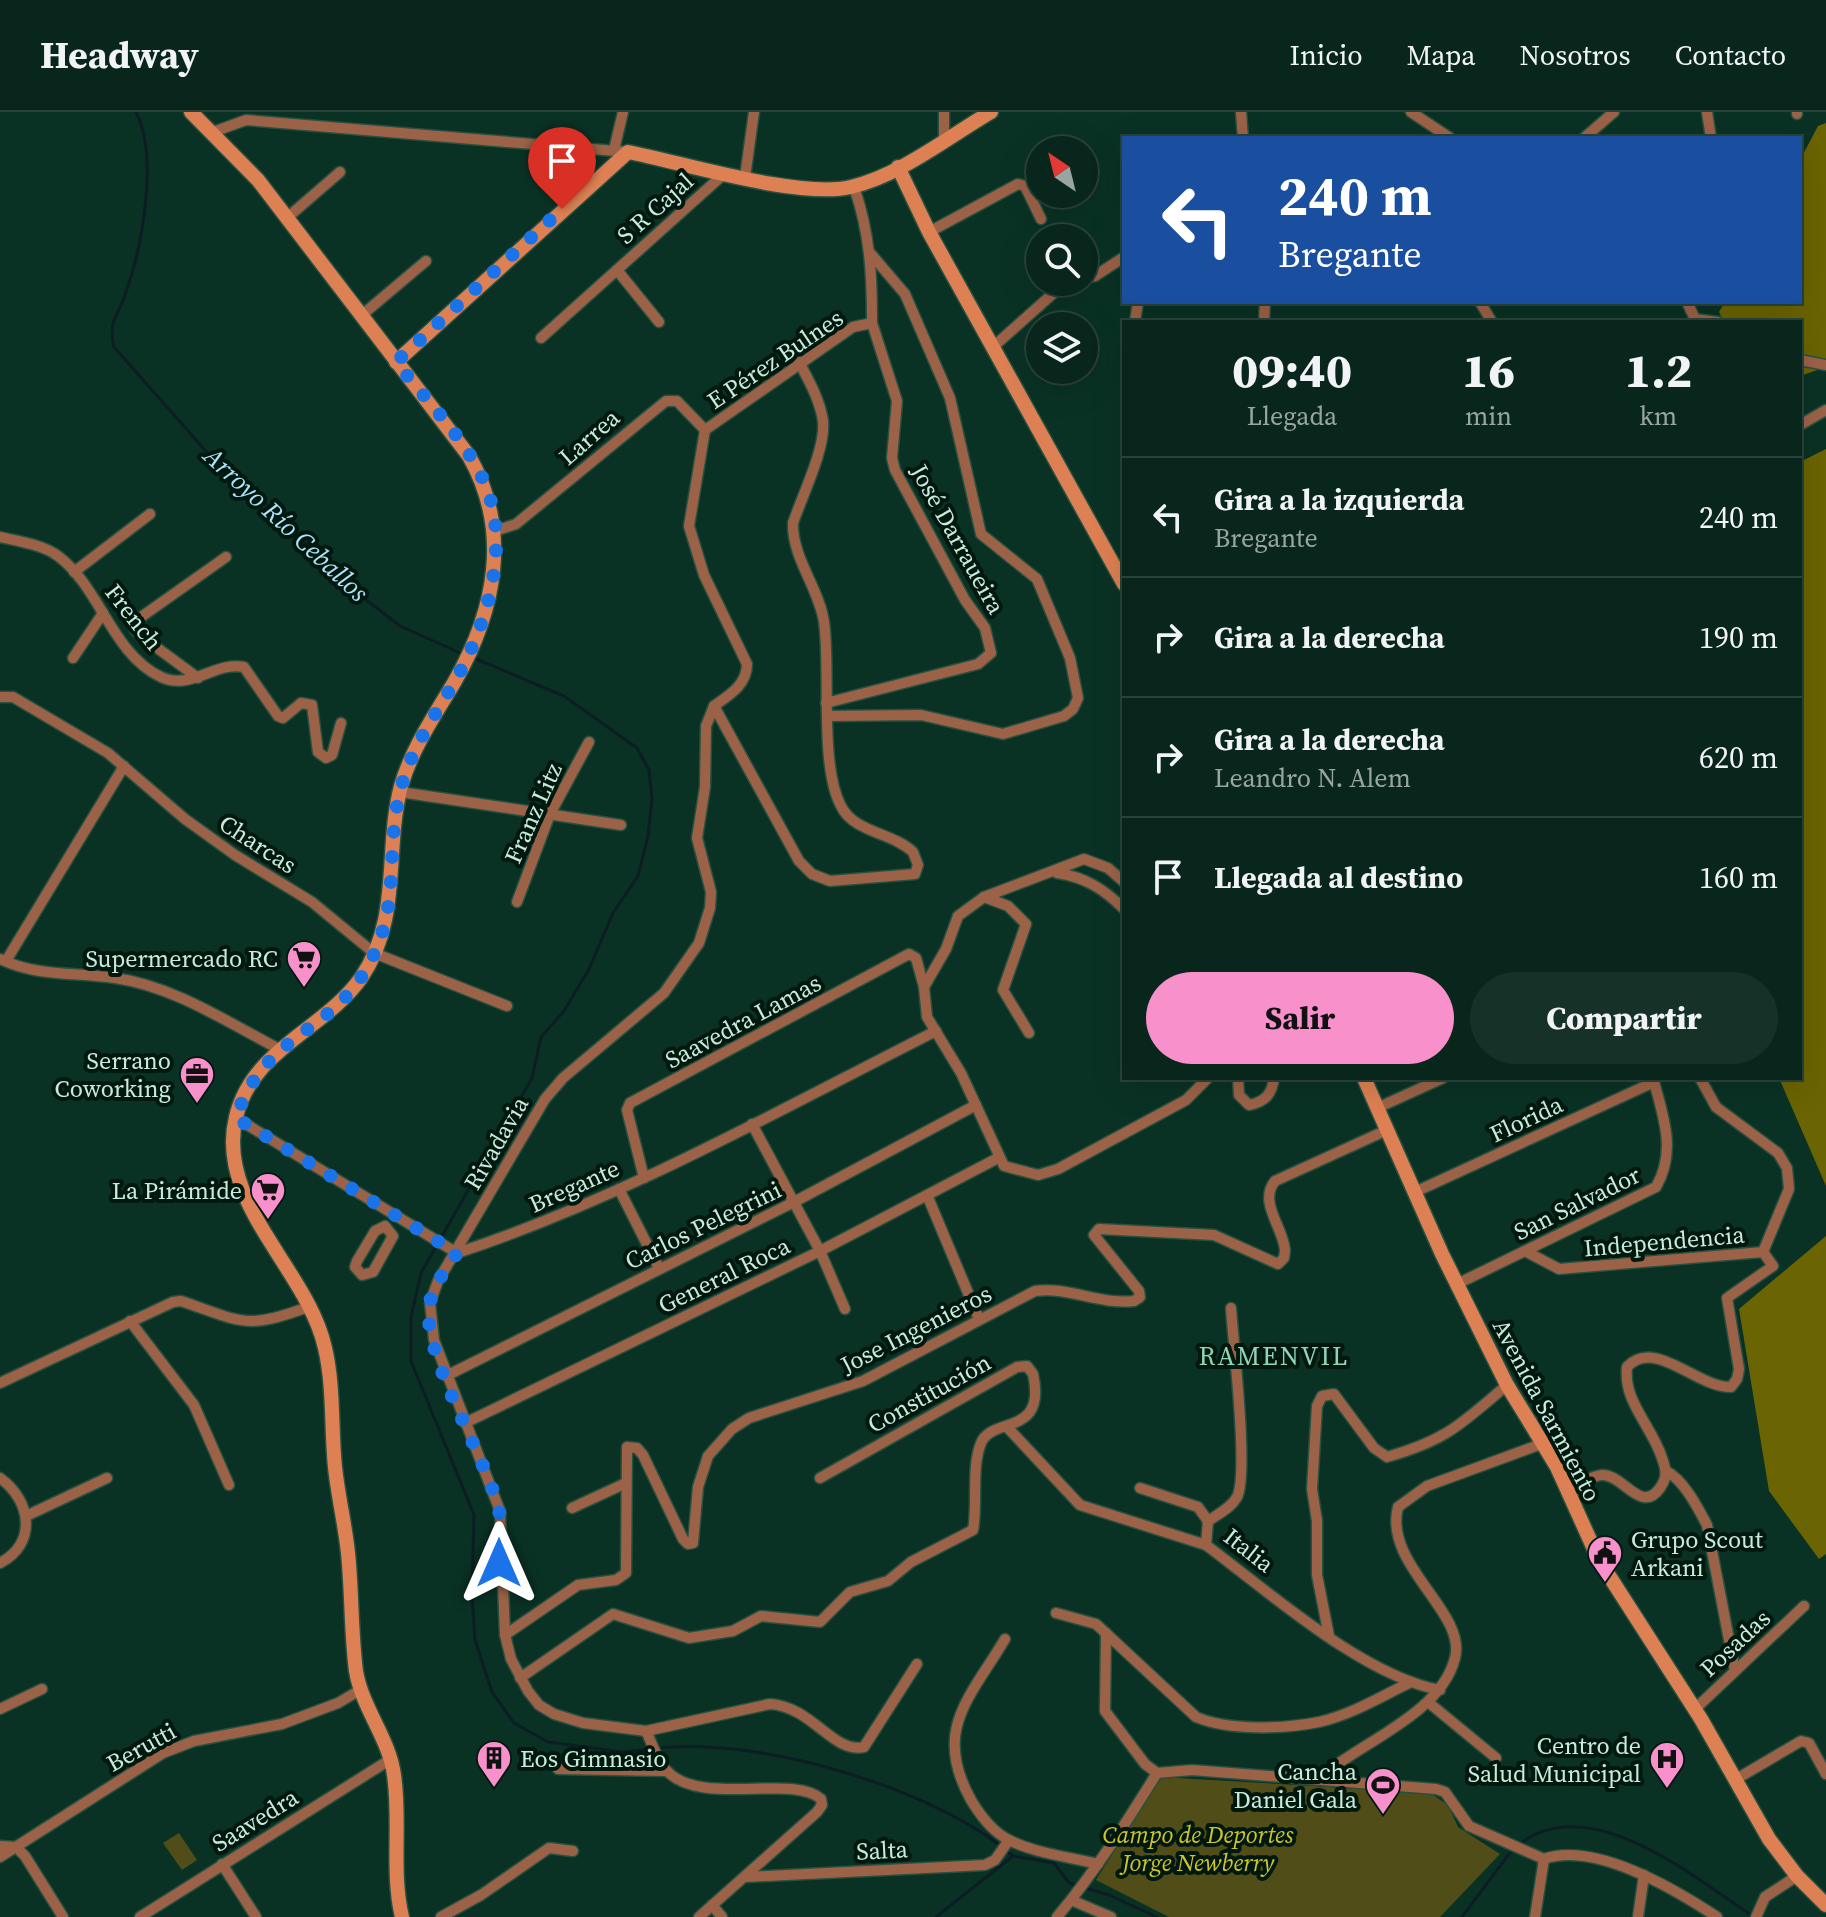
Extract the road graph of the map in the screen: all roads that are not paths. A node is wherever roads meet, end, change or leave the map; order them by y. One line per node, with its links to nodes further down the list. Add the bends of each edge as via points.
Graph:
1 (191, 112): 10 (street)
2 (623, 112): 16 (street)
3 (754, 112): 20 (street)
4 (944, 112): 15 (street)
5 (991, 112): 15 (street)
6 (1241, 112): 11 (street)
7 (1411, 112): 12 (street)
8 (1614, 112): 13 (street)
9 (1707, 112): 14 (street)
10 (213, 132): 16 (street, via 246,120); 22 (street)
11 (1243, 136)
12 (1447, 136)
13 (1586, 136)
14 (1711, 136)
15 (944, 140): 17 (street)
16 (621, 151): 19 (street); 37 (street)
17 (898, 167): 21 (street); 24 (street)
18 (340, 172): 22 (street)
19 (725, 173): 20 (street); 28 (street, S R Cajal)
20 (745, 177): 21 (street, via 803,189)
21 (854, 187): 25 (street, E Pérez Bulnes)
22 (288, 217): 31 (street)
23 (1041, 219): 24 (street, via 1025,186 1018,184)
24 (929, 232): 35 (street)
25 (871, 254): 33 (street, E Pérez Bulnes); 55 (street, via 905,294 950,398 981,534 1037,579 1070,658 1078,698 1064,716 1003,734 921,715)
26 (1122, 258): 29 (street)
27 (426, 261): 31 (street)
28 (617, 270): 32 (street); 34 (street, S R Cajal)
29 (1098, 274)
30 (1050, 296): 35 (street)
31 (362, 315): 37 (street)
32 (659, 322)
33 (872, 323): 38 (street, E Pérez Bulnes, via 853,327); 53 (street, José Darraueira, via 897,401 895,470 985,628 991,653 978,664)
34 (541, 338)
35 (993, 347): 48 (street)
36 (1802, 360): 39 (street)
37 (396, 362): 44 (street, via 469,456 484,483)
38 (799, 362): 42 (street, E Pérez Bulnes); 53 (street, via 823,421 792,538 820,600)
39 (1826, 365)
40 (1826, 410): 41 (street)
41 (1802, 424)
42 (705, 430): 44 (street, Larrea, via 677,401 666,401 516,524); 54 (street, via 689,526 704,575 747,664 739,686)
43 (150, 514): 47 (street)
44 (495, 531): 59 (street, via 489,601 473,648 433,716)
45 (0, 537): 47 (street, French, via 48,550)
46 (226, 557): 51 (street, via 134,622 141,636)
47 (74, 572): 49 (street, French)
48 (1122, 580)
49 (103, 613): 50 (street); 51 (street, French, via 126,646 162,678)
50 (73, 658)
51 (198, 678): 56 (street, French, via 235,665 244,667 283,718 310,702 318,752 326,758 332,755)
52 (0, 697): 58 (street, Charcas, via 13,697 62,724)
53 (826, 703): 55 (street)
54 (714, 706): 55 (street, via 799,861 812,874 830,881 915,874 918,865 905,845 858,824 841,807); 94 (street, Rivadavia, via 706,726 697,838 710,908 699,943 664,993 545,1099)
55 (828, 716)
56 (341, 723)
57 (589, 742): 60 (street, Franz Litz)
58 (124, 766): 67 (street, Charcas, via 185,819 312,902); 68 (street)
59 (400, 792): 60 (street); 67 (street, via 391,898)
60 (550, 814): 61 (street); 65 (street, Franz Litz)
61 (621, 825)
62 (1055, 873): 63 (street, via 1084,859); 64 (street); 66 (street, via 1078,876)
63 (1122, 880)
64 (984, 897): 69 (street, via 958,916); 72 (street, via 1008,906 1026,924 1003,990)
65 (517, 902)
66 (1122, 908)
67 (374, 953): 70 (street, Charcas); 73 (street, via 361,978 333,1008)
68 (3, 960): 73 (street, via 40,974 116,978 157,990)
69 (924, 987): 71 (street, via 927,1017); 87 (street, Saavedra Lamas, via 916,958 909,954 630,1103 627,1110)
70 (507, 1006)
71 (936, 1031): 81 (street); 84 (street, Bregante)
72 (1029, 1033)
73 (279, 1049): 83 (street, via 252,1082)
74 (1206, 1080): 86 (street, via 1186,1100 1058,1169 1024,1174)
75 (1238, 1080): 76 (street, via 1239,1095 1249,1105 1265,1099)
76 (1274, 1080)
77 (1365, 1080): 82 (street, Avenida Sarmiento)
78 (1439, 1080): 82 (street)
79 (1653, 1080): 89 (street, Florida); 96 (street, San Salvador, via 1669,1143 1665,1172 1656,1187)
80 (1701, 1080): 97 (street, via 1716,1107 1778,1153 1787,1168 1789,1189)
81 (976, 1105): 86 (street); 91 (street, Carlos Pelegrini)
82 (1377, 1108): 85 (street, Avenida Sarmiento)
83 (236, 1118): 92 (street); 100 (street, via 234,1156 254,1214)
84 (752, 1124): 87 (street, Bregante); 91 (street)
85 (1387, 1130): 89 (street, Avenida Sarmiento); 103 (street, Jose Ingenieros, via 1275,1181 1268,1194 1284,1240 1284,1258 1278,1264 1214,1235 1099,1229 1094,1235 1099,1245 1140,1297 1122,1302 1085,1299 1049,1289)
86 (998, 1158): 90 (street, General Roca)
87 (644, 1178): 88 (street, Bregante)
88 (619, 1189): 94 (street, Bregante, via 553,1219); 98 (street)
89 (1415, 1192): 99 (street, Avenida Sarmiento)
90 (927, 1195): 95 (street, General Roca); 103 (street)
91 (794, 1202): 95 (street); 98 (street, Carlos Pelegrini)
92 (396, 1216): 93 (street); 94 (street)
93 (389, 1228): 93 (street, via 375,1231 357,1261 362,1275 373,1272 393,1236)
94 (454, 1251): 105 (street, Rivadavia, via 430,1303 434,1340)
95 (820, 1251): 102 (street); 108 (street, General Roca)
96 (1525, 1251): 97 (street, Independencia, via 1559,1269); 99 (street, San Salvador)
97 (1763, 1252): 111 (street, via 1773,1266 1727,1298 1739,1369 1731,1387 1696,1378 1651,1356 1640,1356 1627,1367 1628,1394)
98 (659, 1268): 105 (street, Carlos Pelegrini)
99 (1457, 1284): 107 (street, Avenida Sarmiento)
100 (311, 1306): 104 (street, via 259,1324 181,1301); 135 (street, via 328,1360)
101 (1231, 1308): 121 (street, Italia, via 1239,1490 1230,1506)
102 (845, 1309)
103 (979, 1319): 115 (street, Jose Ingenieros, via 863,1381 749,1418 732,1429 708,1456 698,1487 693,1543 683,1539 643,1455 631,1446 625,1453)
104 (130, 1321): 106 (street); 116 (street, via 194,1405)
105 (446, 1376): 108 (street, Rivadavia)
106 (0, 1383)
107 (1507, 1385): 110 (street, Avenida Sarmiento); 128 (street, via 1451,1432 1429,1445 1387,1457 1374,1448 1334,1394 1322,1396 1312,1489 1317,1575)
108 (465, 1423): 127 (street, Rivadavia, via 500,1511)
109 (1007, 1427): 114 (street, Constitución, via 1031,1410 1035,1382 1027,1366); 122 (street, via 1080,1505); 132 (street, Constitución, via 992,1432 979,1446 973,1530 919,1557 888,1581 850,1592 820,1622 761,1616 733,1631 689,1638 613,1614)
110 (1544, 1443): 118 (street, Avenida Sarmiento); 136 (street, via 1427,1486 1398,1507 1397,1541 1455,1636 1455,1661)
111 (1666, 1471): 118 (street, via 1651,1497 1639,1497 1600,1475); 131 (street, via 1707,1525)
112 (0, 1478): 120 (street, via 10,1485)
113 (107, 1478): 120 (street)
114 (820, 1478)
115 (626, 1483): 119 (street); 127 (street, Jose Ingenieros, via 626,1573 616,1580 578,1585)
116 (229, 1485)
117 (1140, 1488): 121 (street, via 1198,1507)
118 (1568, 1490): 139 (street, Avenida Sarmiento, via 1599,1560)
119 (572, 1508)
120 (26, 1516): 123 (street, via 22,1545)
121 (1208, 1521): 122 (street, Italia)
122 (1206, 1545): 128 (street, Italia)
123 (0, 1563)
124 (1804, 1606): 131 (street, Posadas)
125 (1056, 1613): 126 (street, via 1093,1622)
126 (1106, 1633): 133 (street, via 1196,1717 1213,1724 1319,1722); 145 (street, via 1105,1711)
127 (505, 1635): 132 (street, Rivadavia)
128 (1329, 1636): 133 (street, Italia)
129 (1005, 1639): 149 (street, via 961,1712 952,1741 960,1780)
130 (917, 1664): 140 (street, Rivadavia, via 864,1747 844,1747 801,1711 770,1704)
131 (1735, 1671): 139 (street, Posadas)
132 (520, 1678): 140 (street, Rivadavia, via 539,1705 554,1714)
133 (1411, 1682): 136 (street, Italia)
134 (42, 1689): 138 (street)
135 (360, 1690): 142 (street); 151 (street, Berutti, via 282,1724 194,1741 163,1753)
136 (1440, 1690): 137 (street)
137 (1428, 1702): 141 (street); 147 (street)
138 (0, 1709)
139 (1695, 1709): 148 (street, Avenida Sarmiento)
140 (646, 1731): 143 (street)
141 (1496, 1758)
142 (391, 1759): 155 (street, Saavedra); 166 (street)
143 (663, 1766): 144 (street); 159 (street, via 706,1788 805,1791 821,1799 817,1812)
144 (558, 1769)
145 (1157, 1773): 147 (street, via 1192,1770); 156 (street)
146 (1826, 1774): 148 (street, via 1809,1743 1794,1743)
147 (1319, 1778): 154 (street, via 1445,1792 1469,1826)
148 (1738, 1778): 158 (street, Avenida Sarmiento, via 1769,1839)
149 (1006, 1843): 156 (street); 159 (street, Salta, via 985,1865)
150 (0, 1846): 151 (street)
151 (16, 1847): 153 (street, Berutti); 164 (street)
152 (573, 1851): 167 (street, via 549,1848)
153 (0, 1857)
154 (1540, 1858): 157 (street, via 1573,1856); 172 (street)
155 (222, 1864): 163 (street, Saavedra); 165 (street)
156 (1098, 1864): 160 (street)
157 (1644, 1875): 173 (street); 174 (street)
158 (1797, 1876): 162 (street, Avenida Sarmiento); 175 (street, via 1759,1904)
159 (745, 1877): 161 (street)
160 (1073, 1897): 170 (street); 171 (street)
161 (712, 1905): 168 (street); 169 (street)
162 (1826, 1905)
163 (149, 1915)
164 (63, 1917)
165 (256, 1917)
166 (402, 1917)
167 (441, 1917)
168 (699, 1917)
169 (722, 1917)
170 (1057, 1917)
171 (1111, 1917)
172 (1535, 1917)
173 (1638, 1917)
174 (1717, 1917)
175 (1756, 1917)

